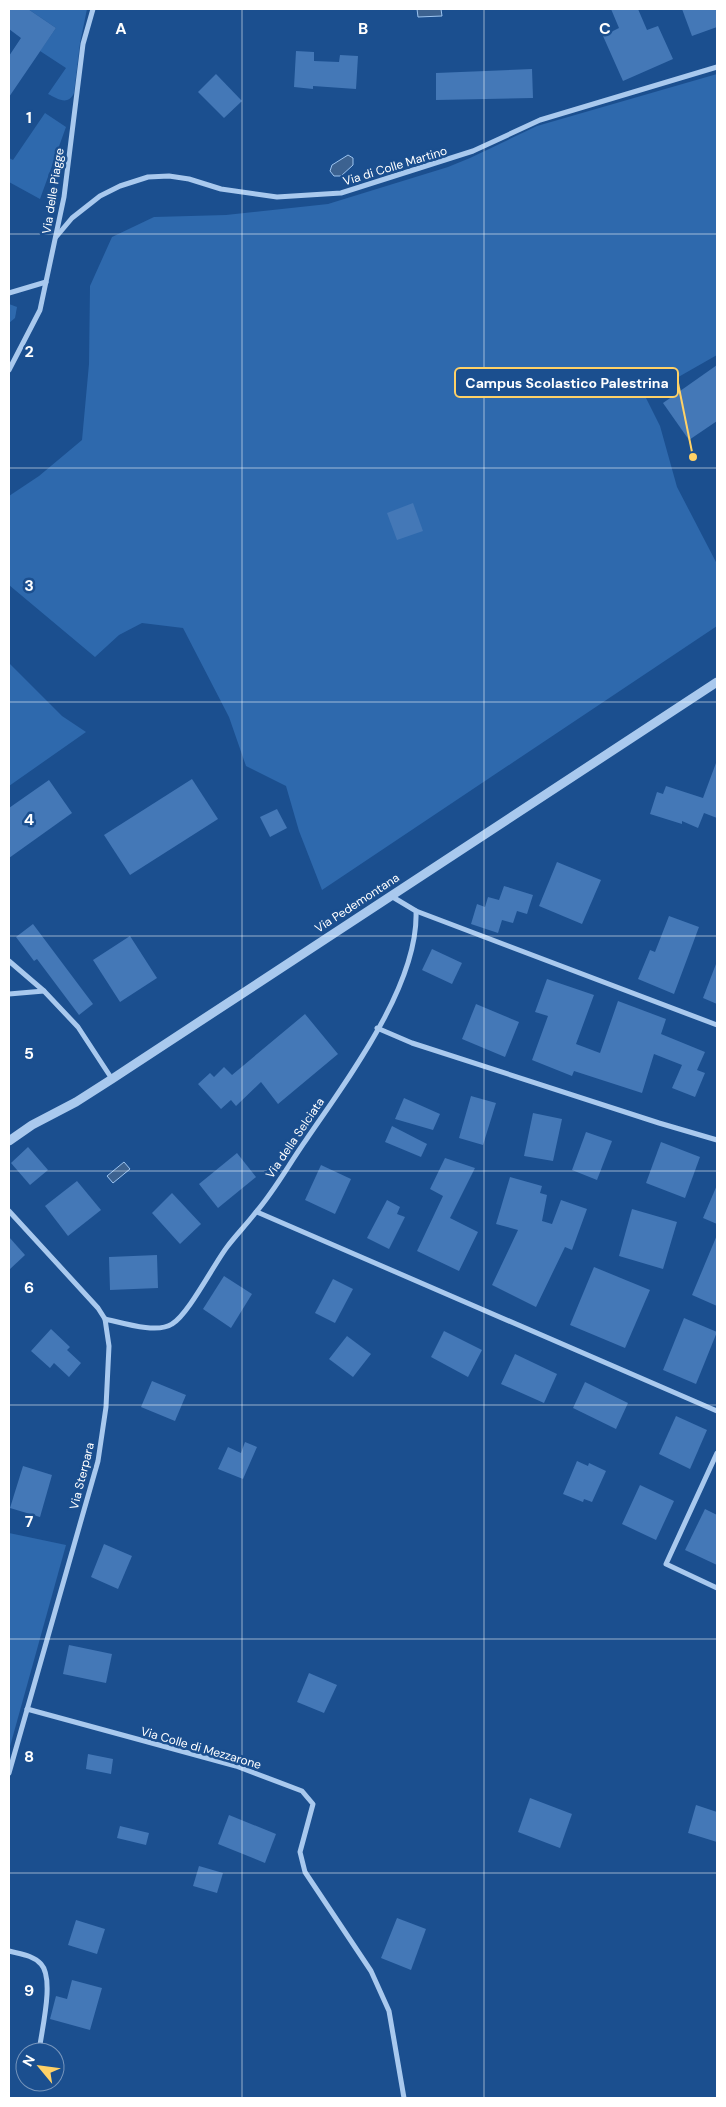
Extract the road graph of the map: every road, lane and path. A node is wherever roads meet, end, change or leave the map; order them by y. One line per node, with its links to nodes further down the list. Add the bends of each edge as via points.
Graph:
1 (93, 9): 3 (street, Via delle Piagge, via 83,44)
2 (717, 68): 3 (street, Via di Colle Martino, via 540,120 473,151 341,193 277,197 221,189 189,179 148,177 100,196 72,218)
3 (56, 237): 4 (street, Via delle Piagge)
4 (46, 282): 5 (street); 6 (street, Via delle Piagge, via 40,310)
5 (9, 293)
6 (9, 370)
7 (717, 682): 8 (street, Via Pedemontana)
8 (391, 896): 9 (street); 15 (street, Via Pedemontana)
9 (416, 911): 13 (street); 14 (street, Via della Selciata, via 412,950)
10 (9, 962): 11 (street)
11 (44, 991): 12 (street); 15 (street, via 78,1027)
12 (9, 994)
13 (717, 1025)
14 (377, 1028): 16 (street, via 412,1043); 19 (street, Via della Selciata)
15 (112, 1079): 17 (street, Via Pedemontana)
16 (717, 1140)
17 (9, 1141)
18 (9, 1211): 20 (street, Via Sterpara, via 94,1302)
19 (257, 1212): 20 (street, Via della Selciata, via 228,1245 184,1312 172,1324 155,1328); 21 (street)
20 (105, 1320): 24 (street, Via Sterpara, via 109,1346 99,1454)
21 (717, 1411)
22 (717, 1453): 23 (street, via 666,1564)
23 (717, 1588)
24 (27, 1709): 25 (street, Via Sterpara); 28 (street, Via Colle di Mezzarone, via 236,1766 302,1791 313,1804 300,1852 305,1872 371,1971 389,2011)
25 (9, 1773)
26 (9, 1951): 27 (street, via 32,1957 46,1972 48,1984)
27 (40, 2042)
28 (404, 2098)

